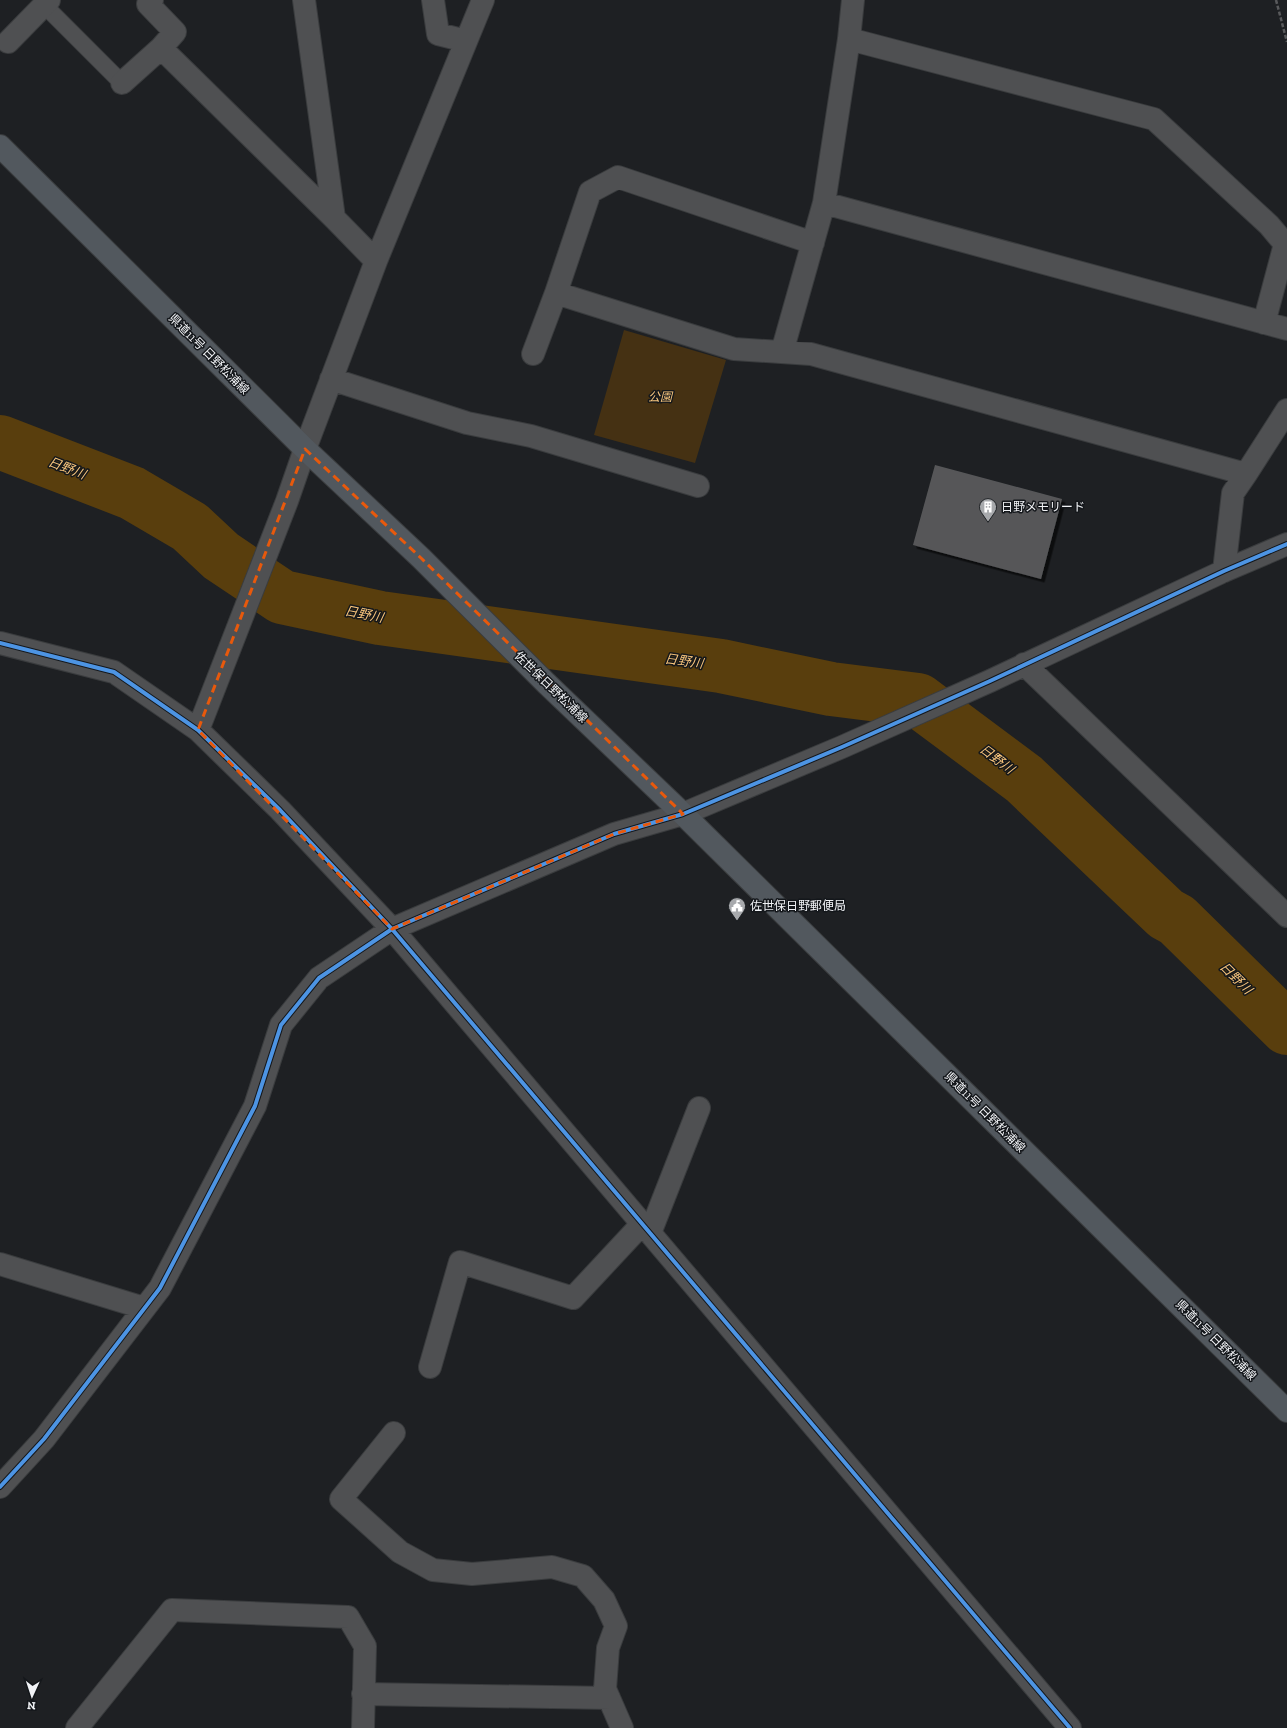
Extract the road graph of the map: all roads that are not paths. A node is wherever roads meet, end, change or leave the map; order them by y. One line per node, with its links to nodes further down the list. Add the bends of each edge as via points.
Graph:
1 (152, 0): 10 (street, via 148,4 175,32)
2 (304, 0): 14 (street)
3 (433, 0): 8 (street, via 438,34)
4 (483, 0): 8 (street)
5 (853, 0): 7 (street)
6 (46, 3): 9 (street); 11 (lane)
7 (849, 39): 13 (street); 18 (street, via 1154,119 1269,225 1285,244)
8 (466, 41): 16 (street)
9 (8, 42)
10 (161, 48): 11 (street); 14 (street)
11 (122, 83)
12 (0, 146): 24 (main road, 県道11号 日野松浦線)
13 (824, 203): 15 (street); 18 (street)
14 (334, 218): 16 (street)
15 (813, 243): 17 (street, via 618,177 590,192); 20 (street)
16 (376, 261): 22 (street)
17 (556, 293): 20 (street, via 734,348); 21 (street)
18 (1264, 323): 19 (street)
19 (1287, 329)
20 (782, 352): 25 (street, via 811,354)
21 (533, 354)
22 (331, 379): 24 (street); 26 (street, via 467,423 531,436)
23 (1287, 410): 25 (street)
24 (305, 449): 28 (main road, 県道11号 日野松浦線); 32 (street)
25 (1246, 474): 29 (street, via 1233,493)
26 (698, 486)
27 (1287, 544): 29 (street)
28 (421, 558): 33 (main road, 佐世保日野松浦線, via 546,683)
29 (1224, 572): 31 (street)
30 (0, 643): 32 (street, via 114,672)
31 (1024, 664): 33 (street, via 842,747); 34 (street)
32 (198, 730): 35 (street, via 280,810)
33 (683, 814): 35 (street, via 614,834); 41 (main road, 県道11号 日野松浦線)
34 (1287, 916)
35 (392, 929): 37 (street); 39 (street, via 318,978 281,1026 255,1106 160,1288)
36 (699, 1108): 37 (street)
37 (646, 1228): 40 (street, via 573,1298 460,1262); 49 (street)
38 (0, 1264): 39 (street)
39 (144, 1308): 43 (street, via 44,1439)
40 (430, 1367)
41 (1287, 1411)
42 (394, 1433): 45 (street, via 341,1499 400,1552 433,1570 472,1574 552,1567 583,1576 604,1600 616,1626 608,1648 606,1689)
43 (0, 1488)
44 (363, 1694): 45 (street); 46 (street, via 365,1646 348,1617 172,1610); 47 (street)
45 (609, 1698): 48 (street)
46 (77, 1728)
47 (362, 1728)
48 (622, 1728)
49 (1070, 1728)

